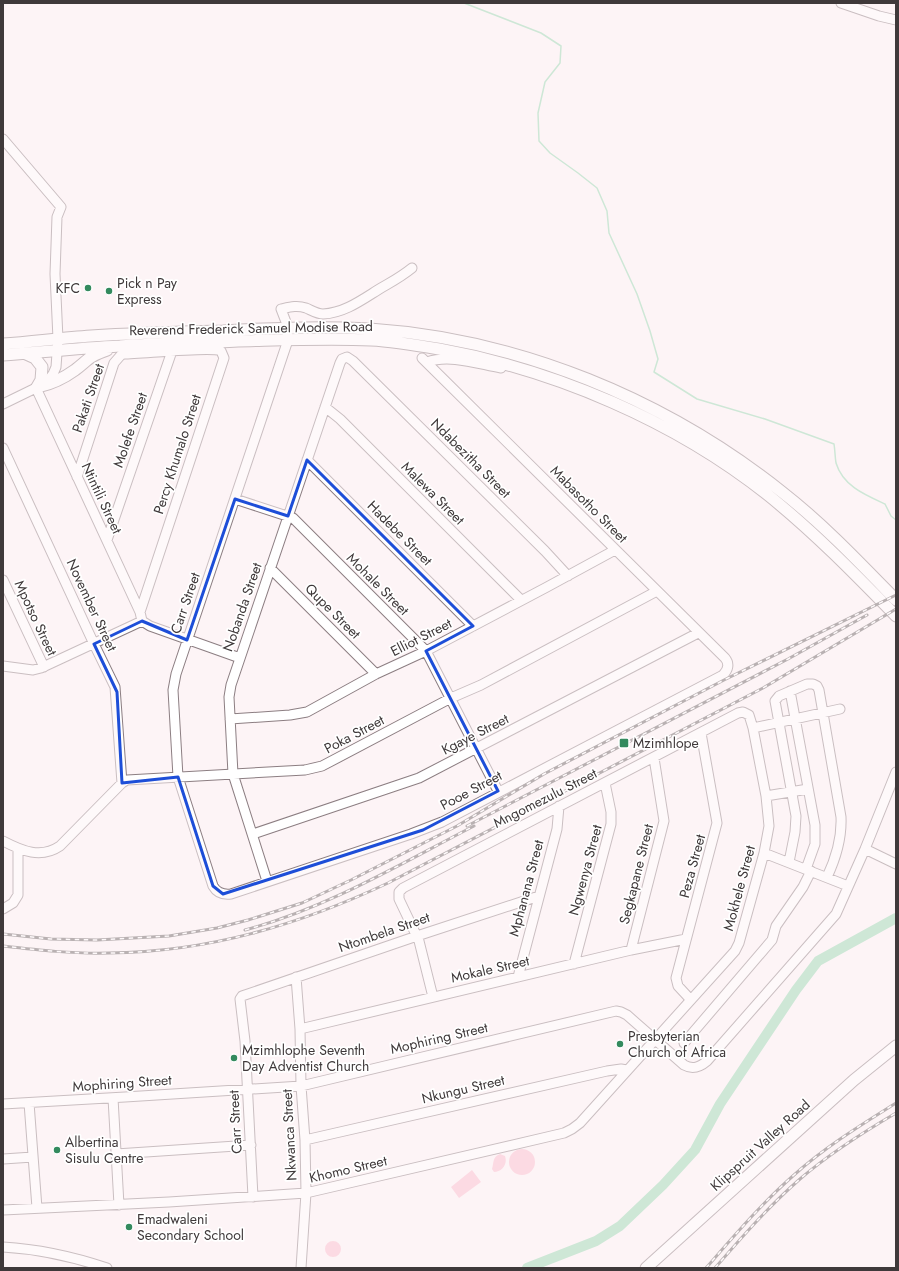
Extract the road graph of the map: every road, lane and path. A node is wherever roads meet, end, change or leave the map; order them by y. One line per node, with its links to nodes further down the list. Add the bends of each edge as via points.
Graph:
1 (842, 3): 2 (street)
2 (896, 20)
3 (3, 139): 6 (street, via 61,207 57,217 55,274)
4 (412, 268): 5 (street, Carr Street, via 399,279 355,305 338,311 322,314 299,306 281,309)
5 (287, 328): 6 (main road, Reverend Frederick Samuel Modise Road); 7 (street, Carr Street); 31 (main road, Reverend Frederick Samuel Modise Road, via 371,329 448,339 533,360 581,376 635,400 722,448 781,491 816,521)
6 (58, 339): 8 (main road, Reverend Frederick Samuel Modise Road); 10 (street)
7 (288, 340): 9 (main road, Reverend Frederick Samuel Modise Road); 15 (main road, Reverend Frederick Samuel Modise Road, via 390,342 464,354); 22 (street, Carr Street)
8 (3, 344)
9 (120, 346): 10 (main road, Reverend Frederick Samuel Modise Road); 16 (main road, via 95,354 70,373)
10 (58, 350): 12 (main road, Reverend Frederick Samuel Modise Road); 16 (street, via 53,374)
11 (172, 351): 21 (street, Pakati Street, via 124,354 116,360); 24 (street, Molefe Street); 33 (street, Percy Khumalo Street, via 215,349 221,351 224,358)
12 (24, 353): 13 (main road, Reverend Frederick Samuel Modise Road); 16 (main road, via 35,358 42,367 42,377)
13 (3, 355)
14 (353, 360): 18 (street, Nobanda Street, via 347,357 341,360); 27 (street, Ndabezitha Street)
15 (518, 368): 25 (street, Mabasotho Street, via 424,360); 32 (main road, Reverend Frederick Samuel Modise Road, via 560,381 626,408 674,433 733,470 809,530)
16 (37, 388): 17 (street); 21 (street, Ntintili Street)
17 (3, 404)
18 (325, 407): 20 (street, Nobanda Street); 30 (street, Malewa Street)
19 (3, 448): 37 (street, November Street)
20 (307, 460): 23 (street, Nobanda Street); 34 (street, Hadebe Street)
21 (77, 477): 24 (street, Ntintili Street)
22 (235, 499): 23 (street, Mohale Street); 36 (street, Carr Street)
23 (288, 516): 26 (street, Nobanda Street); 38 (street, Mohale Street)
24 (107, 540): 33 (street, Ntintili Street)
25 (615, 550): 27 (street, Elliot Street); 29 (street, Mabasotho Street)
26 (270, 568): 39 (street, Nobanda Street); 42 (street, Qupe Street)
27 (568, 576): 30 (street, Elliot Street)
28 (3, 580): 41 (street, Mpotso Street)
29 (657, 592): 35 (street, Mabasotho Street); 45 (street, Poka Street, via 481,685)
30 (521, 600): 34 (street, Elliot Street)
31 (896, 600)
32 (896, 616)
33 (141, 617): 36 (street, via 150,626); 37 (street)
34 (473, 626): 38 (street, Elliot Street)
35 (698, 633): 43 (street, Mabasotho Street, via 727,661 728,668); 54 (street, Kgaye Street)
36 (187, 640): 39 (street); 58 (street, Carr Street, via 173,690)
37 (94, 644): 41 (street); 60 (street, November Street, via 117,692)
38 (426, 651): 42 (street, Elliot Street); 45 (street, Mohale Street)
39 (240, 658): 49 (street, Nobanda Street, via 229,696)
40 (3, 666): 41 (street, via 33,670)
41 (44, 667)
42 (376, 674): 49 (street, Elliot Street, via 307,712)
43 (724, 674): 62 (street, Pooe Street)
44 (790, 691): 47 (street, via 807,684 817,686); 50 (street); 51 (street, via 778,696 775,701)
45 (451, 698): 54 (street, Mohale Street); 57 (street, Poka Street, via 322,766 305,770)
46 (840, 709): 47 (street)
47 (823, 713): 50 (street); 74 (street, via 842,827 839,845)
48 (748, 714): 52 (street, Mokhele Street); 53 (street, Mngomezulu Street, via 738,713)
49 (230, 719): 57 (street, Nobanda Street)
50 (795, 719): 51 (street); 61 (street)
51 (779, 722): 52 (street); 63 (street)
52 (753, 728): 64 (street, Mokhele Street)
53 (701, 733): 55 (street, Mngomezulu Street); 81 (street, Peza Street, via 717,823)
54 (476, 749): 62 (street, Mohale Street); 66 (street, Kgaye Street, via 416,780)
55 (654, 758): 59 (street, Mngomezulu Street); 82 (street, Segkapane Street, via 664,821)
56 (896, 772): 69 (street, Mophiring Street)
57 (233, 774): 58 (street, Poka Street); 66 (street, Nobanda Street)
58 (178, 777): 60 (street, Poka Street, via 131,780); 77 (street, Carr Street, via 213,886)
59 (605, 782): 65 (street, Mngomezulu Street); 83 (street, Ngwenya Street, via 611,824)
60 (122, 783): 68 (street, via 60,846 52,851 37,853)
61 (808, 789): 63 (street); 73 (street, via 815,825 815,844)
62 (498, 792): 75 (street, Pooe Street, via 423,830)
63 (792, 792): 64 (street); 71 (street, via 796,820)
64 (766, 796): 70 (street, Mokhele Street, via 769,826)
65 (559, 806): 78 (street, Mphanana Street, via 557,829); 80 (street, Mngomezulu Street, via 403,888 399,892 399,899)
66 (253, 834): 75 (street, Nobanda Street)
67 (3, 841): 68 (street)
68 (18, 849): 79 (street, via 18,895 14,903)
69 (865, 849): 72 (street); 76 (street, Mophiring Street)
70 (764, 853): 71 (street); 88 (street, Mokhele Street, via 737,947)
71 (789, 862): 73 (street)
72 (896, 864)
73 (809, 870): 74 (street); 91 (street, via 803,887 776,926 772,940)
74 (827, 877): 76 (street)
75 (268, 881): 77 (street, Pooe Street, via 231,894)
76 (848, 886): 90 (street, Mophiring Street, via 834,917 701,1066 686,1066)
77 (217, 891)
78 (539, 896): 80 (street, Ntombela Street); 85 (street, Mphanana Street)
79 (3, 909)
80 (417, 936): 84 (street, Ntombela Street); 86 (street)
81 (686, 939): 82 (street, Mokale Street); 88 (street, Peza Street, via 676,982)
82 (631, 950): 83 (street, Mokale Street)
83 (574, 964): 85 (street, Mokale Street)
84 (296, 977): 87 (street, Ntombela Street, via 244,995); 89 (street, Nkwanca Street)
85 (518, 977): 86 (street, Mokale Street)
86 (433, 997): 89 (street, Mokale Street)
87 (240, 999): 96 (street, Carr Street)
88 (691, 1000): 90 (street, Mokhele Street)
89 (300, 1029): 95 (street, Nkwanca Street)
90 (655, 1040): 94 (street, Khomo Street); 95 (street, Mophiring Street, via 623,1012 616,1011)
91 (684, 1043)
92 (896, 1046): 115 (main road, Klipspruit Valley Road, via 854,1080)
93 (896, 1054): 116 (main road, Klipspruit Valley Road, via 850,1091)
94 (627, 1070): 100 (street, Nkungu Street, via 614,1069); 105 (street, Khomo Street, via 572,1130)
95 (301, 1086): 96 (street, Mophiring Street); 100 (street, Nkwanca Street)
96 (248, 1090): 97 (street, Mophiring Street); 101 (street, Carr Street)
97 (113, 1098): 98 (street, Mophiring Street); 102 (street)
98 (29, 1103): 99 (street, Mophiring Street); 103 (street)
99 (3, 1104)
100 (305, 1140): 105 (street, Nkwanca Street)
101 (251, 1145): 102 (street); 106 (street, Carr Street)
102 (116, 1154): 107 (street)
103 (33, 1157): 104 (street); 108 (street)
104 (3, 1159)
105 (306, 1193): 106 (street, Khomo Street); 114 (street, Nkwanca Street)
106 (253, 1197): 107 (street, Khomo Street)
107 (119, 1204): 108 (street, Khomo Street)
108 (37, 1208): 109 (street, Khomo Street)
109 (3, 1210)
110 (3, 1248): 111 (street)
111 (80, 1259): 112 (street); 113 (street)
112 (77, 1268)
113 (107, 1268)
114 (301, 1268)
115 (646, 1268)
116 (655, 1268)

